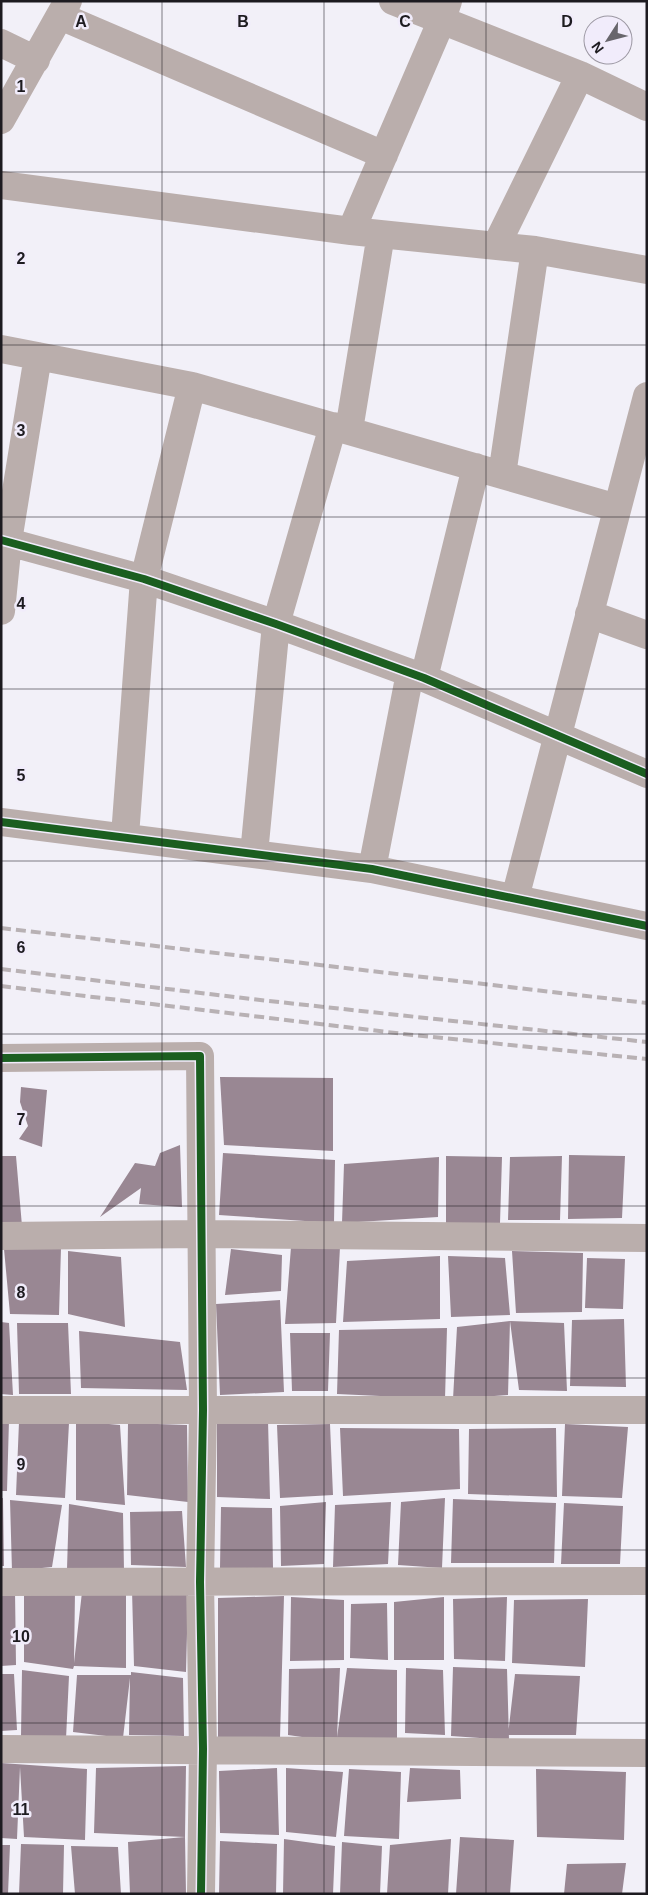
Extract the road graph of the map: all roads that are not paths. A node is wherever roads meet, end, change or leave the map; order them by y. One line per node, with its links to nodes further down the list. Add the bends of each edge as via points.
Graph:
1 (393, 1): 3 (street)
2 (64, 9): 5 (street); 9 (street)
3 (445, 12): 6 (street); 9 (street)
4 (1, 43): 5 (street)
5 (36, 60): 8 (street)
6 (580, 75): 7 (street); 13 (street)
7 (647, 107)
8 (1, 120)
9 (384, 155): 11 (street)
10 (1, 184): 11 (street)
11 (351, 231): 12 (street)
12 (381, 234): 13 (street); 20 (street)
13 (496, 246): 14 (street)
14 (535, 250): 15 (street); 23 (street)
15 (647, 270)
16 (1, 350): 17 (street)
17 (38, 356): 18 (street); 25 (street)
18 (192, 386): 20 (street); 26 (street)
19 (647, 396): 21 (street)
20 (341, 428): 22 (street); 29 (street)
21 (640, 453): 24 (street)
22 (476, 468): 23 (street); 31 (street)
23 (502, 475): 24 (street)
24 (617, 508): 28 (street)
25 (5, 541): 26 (street); 27 (street)
26 (144, 579): 29 (street); 35 (street)
27 (1, 611)
28 (589, 614): 30 (street); 32 (street)
29 (276, 624): 31 (street); 36 (street)
30 (647, 635)
31 (417, 675): 32 (street); 37 (street)
32 (557, 737): 33 (street); 38 (street)
33 (647, 774)
34 (1, 822): 35 (street)
35 (125, 836): 36 (street)
36 (254, 854): 37 (street)
37 (372, 869): 38 (street)
38 (515, 898): 39 (street)
39 (647, 926)
40 (1, 1058): 41 (street, via 200,1056)
41 (202, 1234): 42 (street); 43 (street); 45 (street)
42 (1, 1236)
43 (647, 1238)
44 (1, 1410): 45 (street)
45 (202, 1410): 46 (street); 49 (street)
46 (647, 1410)
47 (647, 1581): 49 (street)
48 (1, 1582): 49 (street)
49 (200, 1582): 51 (street)
50 (1, 1749): 51 (street)
51 (203, 1749): 52 (street); 53 (street)
52 (647, 1754)
53 (201, 1894)

